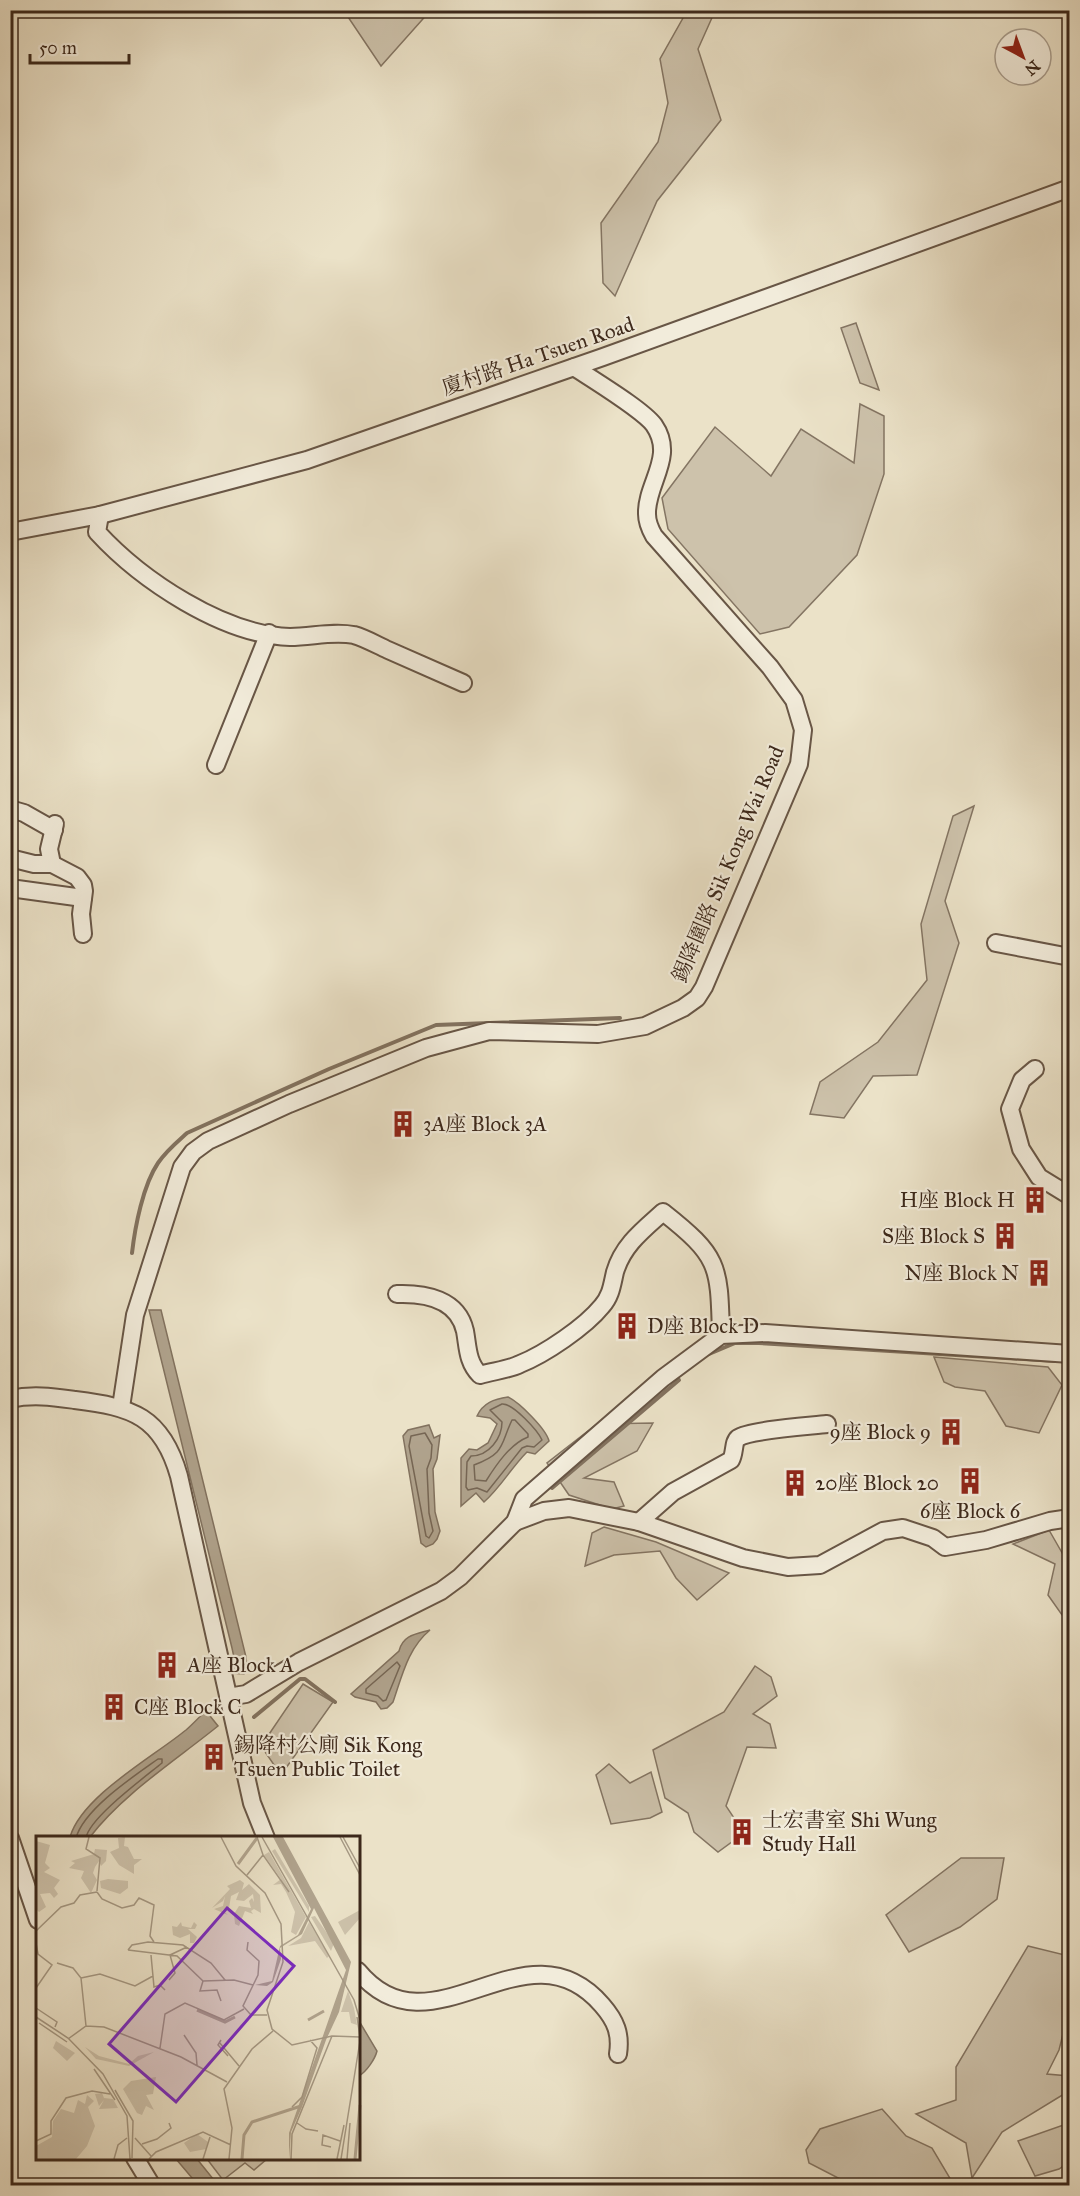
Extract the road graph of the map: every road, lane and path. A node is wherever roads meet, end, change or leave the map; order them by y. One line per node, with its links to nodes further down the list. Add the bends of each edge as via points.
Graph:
1 (1070, 188): 2 (street, 廈村路 Ha Tsuen Road)
2 (574, 367): 3 (street, 廈村路 Ha Tsuen Road, via 307,460); 22 (street, 錫降圍路 Sik Kong Wai Road, via 653,424 663,451 646,512 651,531 770,667 794,700 803,730 799,764 704,987 684,1008 645,1026 598,1034 489,1031 426,1048 208,1141 182,1167 135,1315)
3 (100, 515): 4 (street, 廈村路 Ha Tsuen Road); 5 (street, via 97,532 153,582 208,614 244,629)
4 (10, 532)
5 (269, 633): 6 (street, via 290,637 335,633 356,636); 7 (street)
6 (463, 683)
7 (216, 765)
8 (10, 809): 10 (street, via 54,827 49,849)
9 (10, 858): 10 (street)
10 (52, 864): 12 (street, via 77,877 83,885)
11 (10, 888): 12 (street)
12 (83, 898): 13 (street)
13 (83, 934)
14 (996, 943): 15 (street)
15 (1070, 957)
16 (1035, 1069): 17 (street, via 1022,1080 1010,1109 1021,1149 1039,1177)
17 (1070, 1196)
18 (397, 1294): 19 (street, via 428,1295 460,1315 472,1367 480,1375 517,1366 572,1333 602,1306 633,1238 663,1212 701,1244 713,1263 720,1285)
19 (721, 1335): 20 (street, via 765,1333); 25 (street, via 663,1378 524,1499)
20 (1070, 1354)
21 (10, 1399): 22 (street, via 38,1396)
22 (121, 1407): 27 (street, via 153,1427 166,1441 174,1459)
23 (827, 1424): 26 (street, via 739,1437 731,1460 673,1492)
24 (1070, 1518): 26 (street, via 945,1547 933,1538 903,1528 883,1531 820,1565 788,1567 744,1558)
25 (515, 1522): 26 (street, via 544,1511 568,1508); 27 (street, via 441,1591 299,1662 246,1694)
26 (639, 1522)
27 (228, 1697): 28 (street, via 252,1803)
28 (265, 1836)
29 (10, 1838): 30 (street)
30 (36, 1914)
31 (360, 1973): 32 (street, via 385,1993 422,2002 445,2000 519,1975 552,1975 581,1987 603,2006 621,2039)
32 (618, 2054)
33 (136, 2160): 34 (street)
34 (152, 2186)

